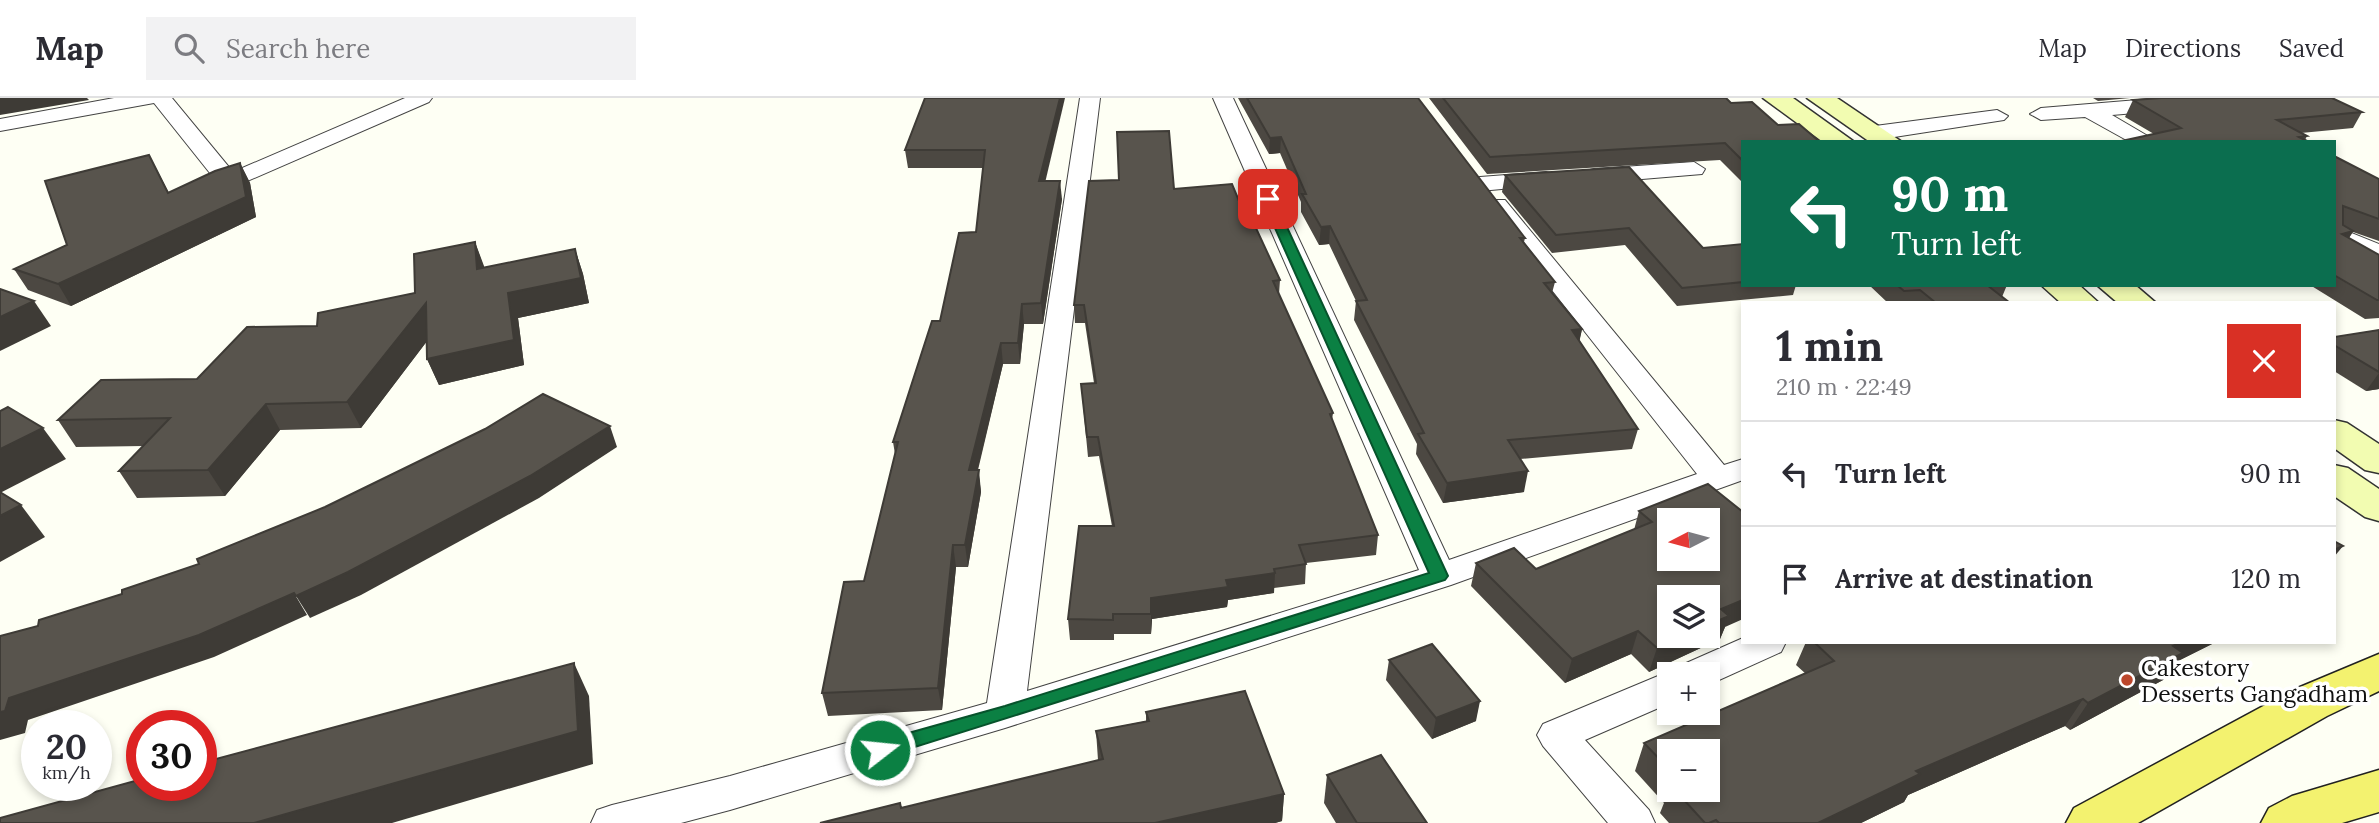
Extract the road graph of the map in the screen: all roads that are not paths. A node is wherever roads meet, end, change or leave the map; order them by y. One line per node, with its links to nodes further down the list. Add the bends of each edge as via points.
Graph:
1 (148, 98): 12 (street)
2 (161, 98): 3 (street, via 229,182)
3 (422, 98)
4 (1090, 98): 35 (street)
5 (1223, 98): 30 (street)
6 (1776, 98): 14 (main road)
7 (1820, 98): 13 (main road)
8 (2239, 98): 9 (street)
9 (2086, 109): 10 (street); 15 (street)
10 (2041, 114)
11 (1997, 116): 13 (street)
12 (0, 125)
13 (1882, 137)
14 (1839, 140)
15 (2143, 140)
16 (1464, 162): 18 (street)
17 (1694, 169): 18 (street)
18 (1480, 184): 27 (street)
19 (2336, 234): 20 (street)
20 (2379, 254)
21 (2060, 287): 23 (main road)
22 (2116, 287): 24 (main road)
23 (2080, 301)
24 (2137, 301)
25 (2336, 432): 26 (main road)
26 (2379, 461)
27 (1729, 472): 30 (street)
28 (2336, 478): 29 (main road)
29 (2379, 508)
30 (1439, 576): 35 (street)
31 (1764, 644): 32 (street)
32 (1720, 664)
33 (2379, 671): 40 (main road, via 2310,703)
34 (1657, 692): 39 (street, via 1558,735)
35 (1005, 713): 38 (street)
36 (2379, 791): 37 (main road)
37 (2308, 819)
38 (612, 823)
39 (1634, 823)
40 (2092, 823)

